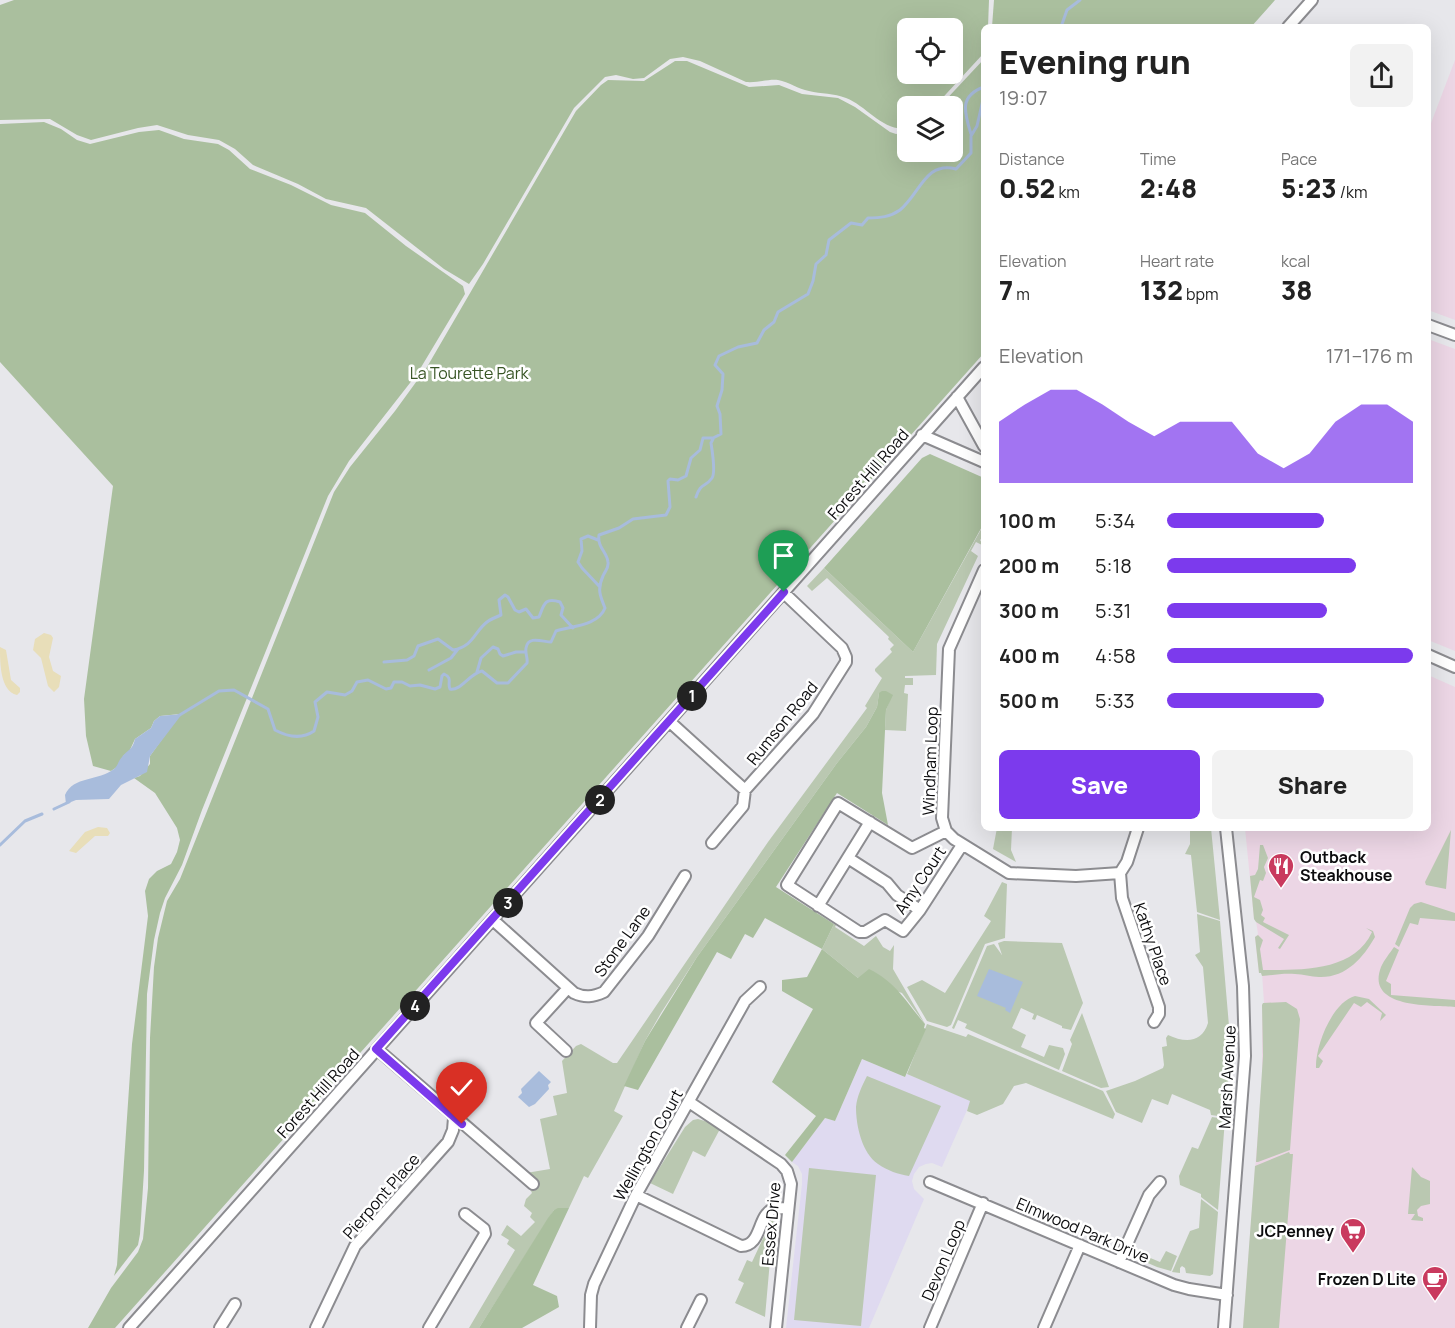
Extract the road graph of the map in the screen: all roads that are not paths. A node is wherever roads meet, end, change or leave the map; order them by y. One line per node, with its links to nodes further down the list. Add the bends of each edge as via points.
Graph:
1 (1312, 0): 2 (street)
2 (1291, 24)
3 (1431, 326): 4 (street)
4 (1455, 335)
5 (981, 370): 6 (street, Forest Hill Road)
6 (957, 397): 7 (street, Forest Hill Road); 8 (street)
7 (922, 435): 9 (street); 11 (street, Forest Hill Road)
8 (981, 441)
9 (981, 461)
10 (981, 577): 17 (street, Windham Loop, via 949,649 942,818)
11 (784, 592): 14 (street, Forest Hill Road); 15 (street, Rumson Road, via 842,648 846,662 813,714)
12 (1431, 656): 13 (street)
13 (1455, 667)
14 (670, 722): 15 (street, Rumson Road); 27 (street, Forest Hill Road)
15 (746, 790): 20 (street, Rumson Road, via 742,806)
16 (870, 822): 17 (street, via 912,848); 22 (street); 25 (street, via 838,803 800,863 787,885)
17 (946, 831): 21 (street, Windham Loop)
18 (1137, 831): 23 (street)
19 (1226, 831): 44 (street, Marsh Avenue, via 1245,1020)
20 (712, 843)
21 (962, 845): 23 (street, Windham Loop, via 1013,874); 26 (street, Amy Court)
22 (848, 858): 25 (street); 26 (street)
23 (1120, 873): 30 (street, Kathy Place, via 1122,898 1159,1007)
24 (685, 876): 29 (street, Stone Lane, via 648,936 603,992 581,996)
25 (818, 906): 26 (street, Amy Court, via 859,932 885,920 903,931)
26 (920, 910)
27 (493, 920): 29 (street, Stone Lane); 31 (street, Forest Hill Road)
28 (760, 987): 33 (street, Wellington Court, via 745,1001)
29 (568, 988): 32 (street, via 536,1023)
30 (1154, 1023)
31 (376, 1049): 34 (street); 47 (street, Forest Hill Road)
32 (566, 1051)
33 (689, 1101): 38 (street, Wellington Court); 40 (street, Essex Drive, via 784,1168 791,1184)
34 (454, 1118): 37 (street); 49 (street, Pierpont Place, via 448,1142 355,1246)
35 (930, 1182): 39 (street, Elmwood Park Drive)
36 (1161, 1182): 43 (street, via 1149,1195)
37 (533, 1184)
38 (636, 1195): 40 (street, via 741,1246 753,1241 770,1211); 51 (street, Wellington Court, via 594,1284)
39 (983, 1203): 42 (street, Elmwood Park Drive); 54 (street, Devon Loop)
40 (788, 1208): 53 (street, Essex Drive)
41 (465, 1214): 50 (street, via 485,1232)
42 (1080, 1245): 43 (street, Elmwood Park Drive); 55 (street)
43 (1119, 1262): 44 (street, Elmwood Park Drive, via 1174,1285)
44 (1227, 1295): 56 (street, Marsh Avenue)
45 (701, 1300): 52 (street)
46 (234, 1304): 48 (street)
47 (129, 1328)
48 (220, 1328)
49 (316, 1328)
50 (429, 1328)
51 (590, 1328)
52 (687, 1328)
53 (776, 1328)
54 (930, 1328)
55 (1044, 1328)
56 (1224, 1328)

